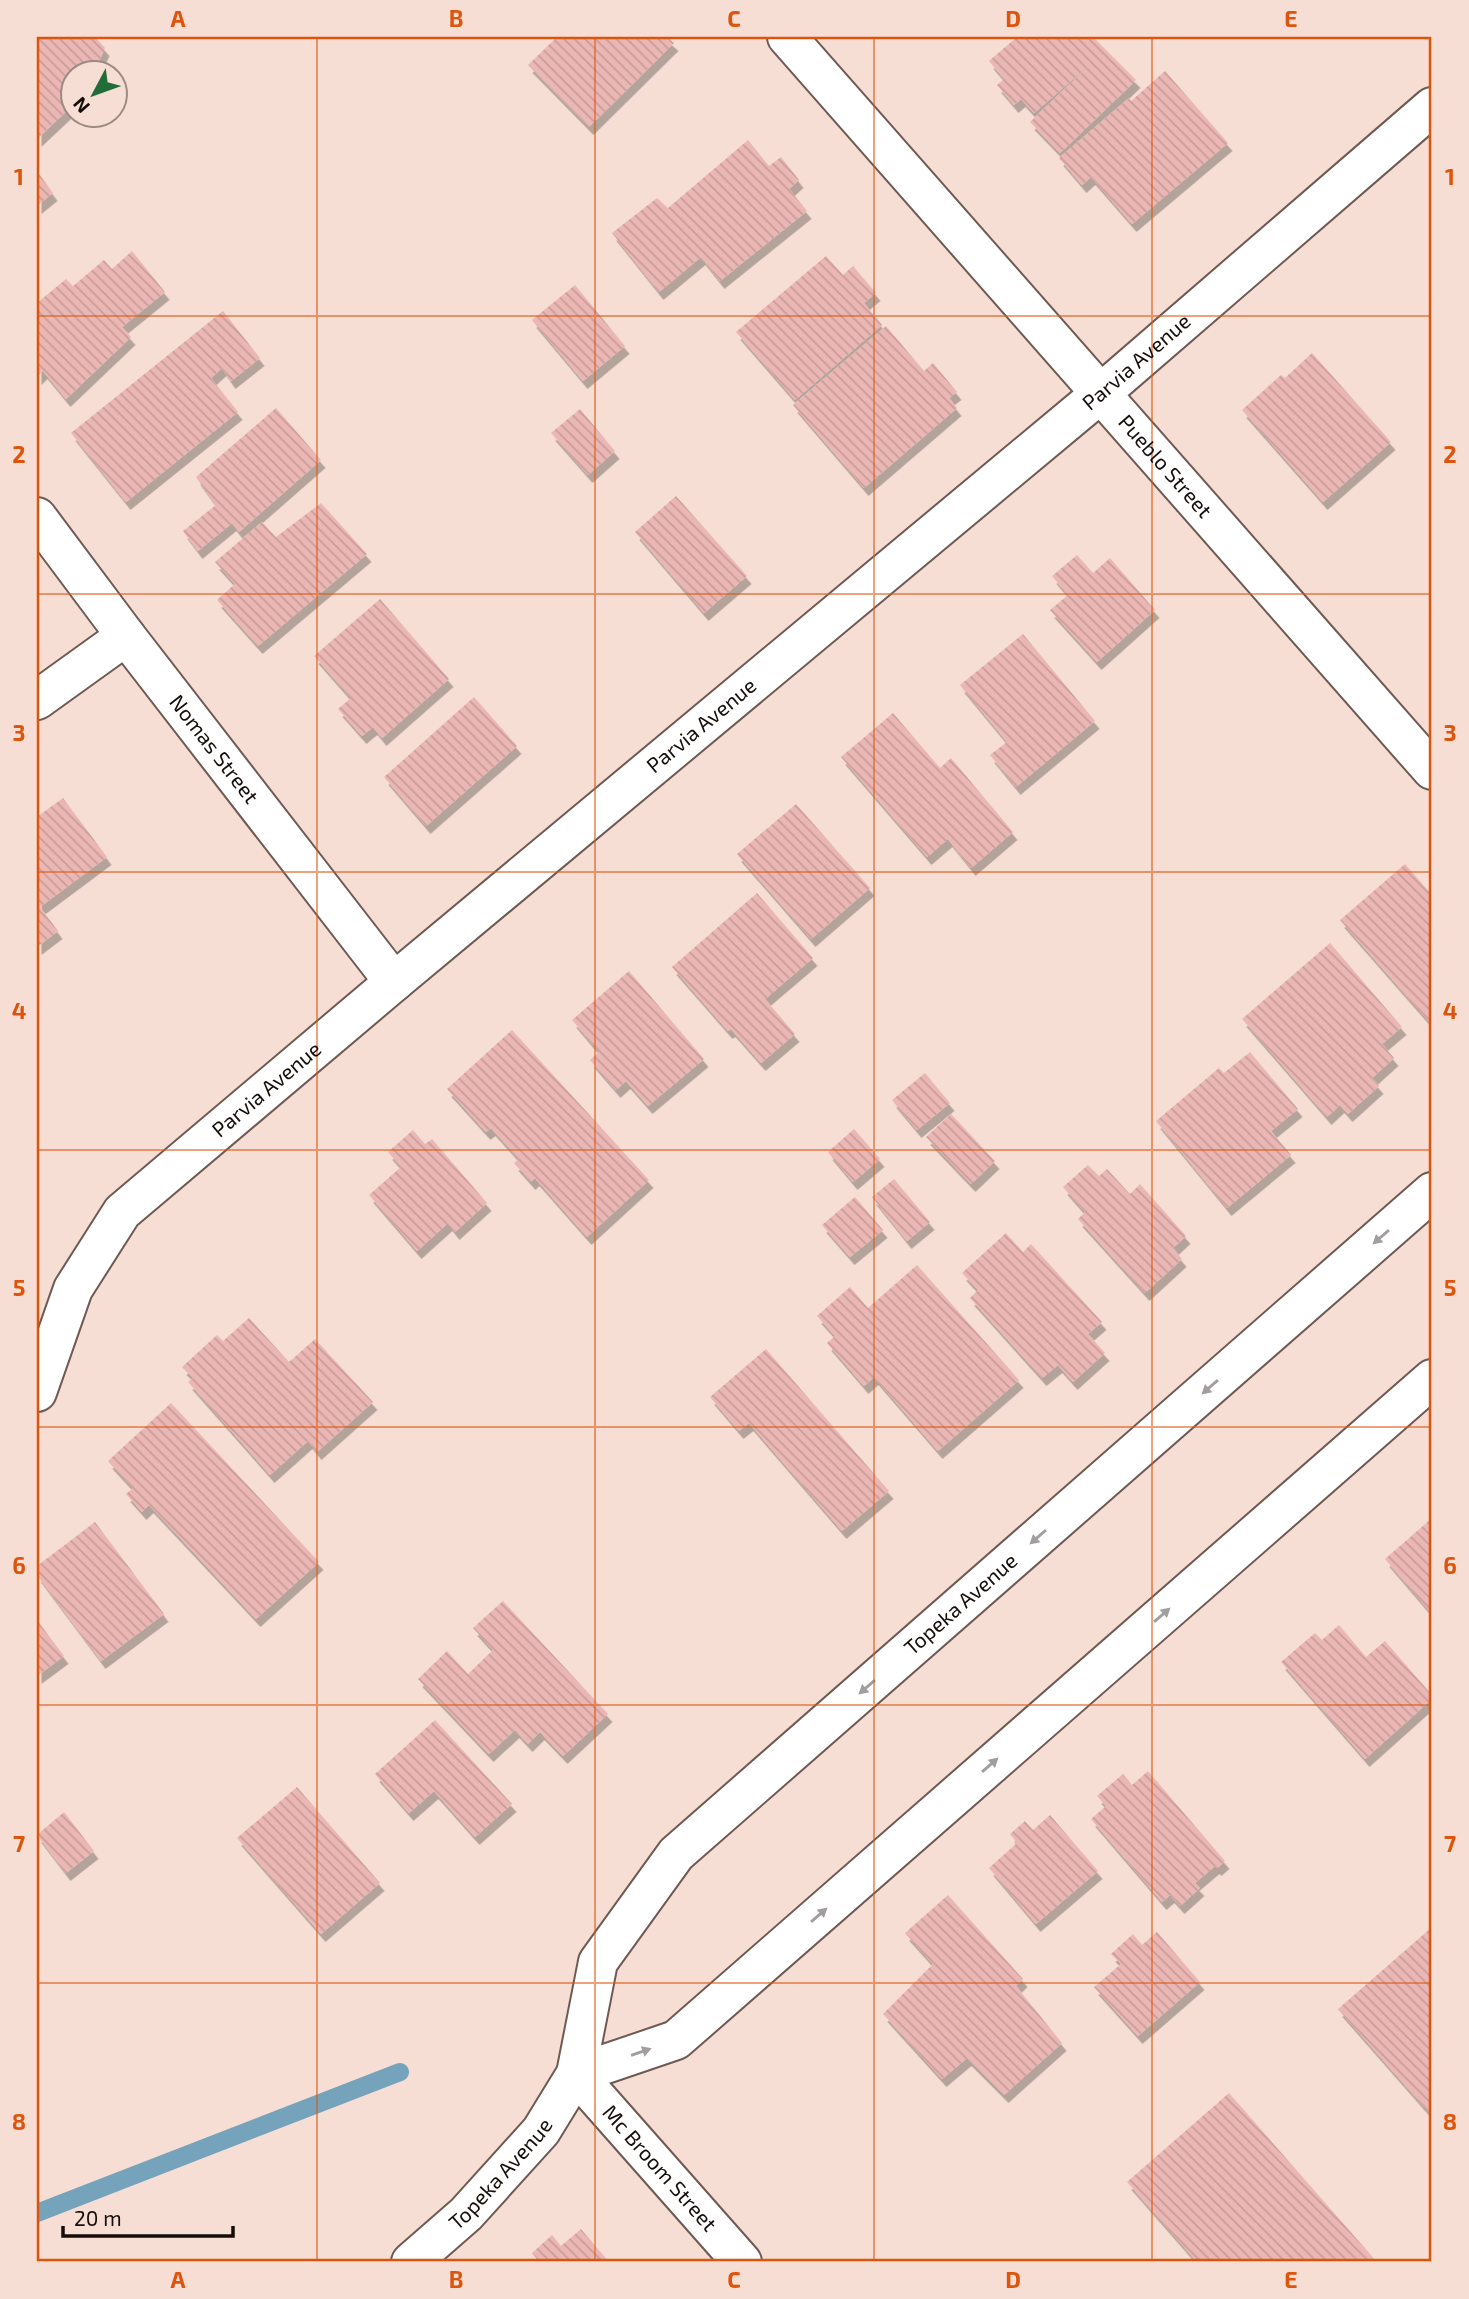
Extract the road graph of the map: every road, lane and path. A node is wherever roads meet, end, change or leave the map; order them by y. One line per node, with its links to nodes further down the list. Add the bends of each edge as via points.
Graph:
1 (787, 37): 3 (street, Pueblo Street)
2 (1432, 107): 3 (street, Parvia Avenue)
3 (1100, 394): 7 (street, Pueblo Street); 8 (street, Parvia Avenue)
4 (37, 517): 5 (street, Nomas Street)
5 (126, 636): 6 (street); 8 (street, Nomas Street)
6 (37, 701)
7 (1432, 770)
8 (394, 982): 11 (street, Parvia Avenue, via 122,1212 73,1289)
9 (1432, 1192): 12 (street, Topeka Avenue, one-way to 12, via 676,1854 598,1962)
10 (1432, 1379): 12 (street, one-way to 10, via 676,2040)
11 (37, 1392)
12 (576, 2074): 13 (street, Topeka Avenue, via 541,2131 466,2214); 14 (street, Mc Broom Street)
13 (411, 2262)
14 (742, 2262)

